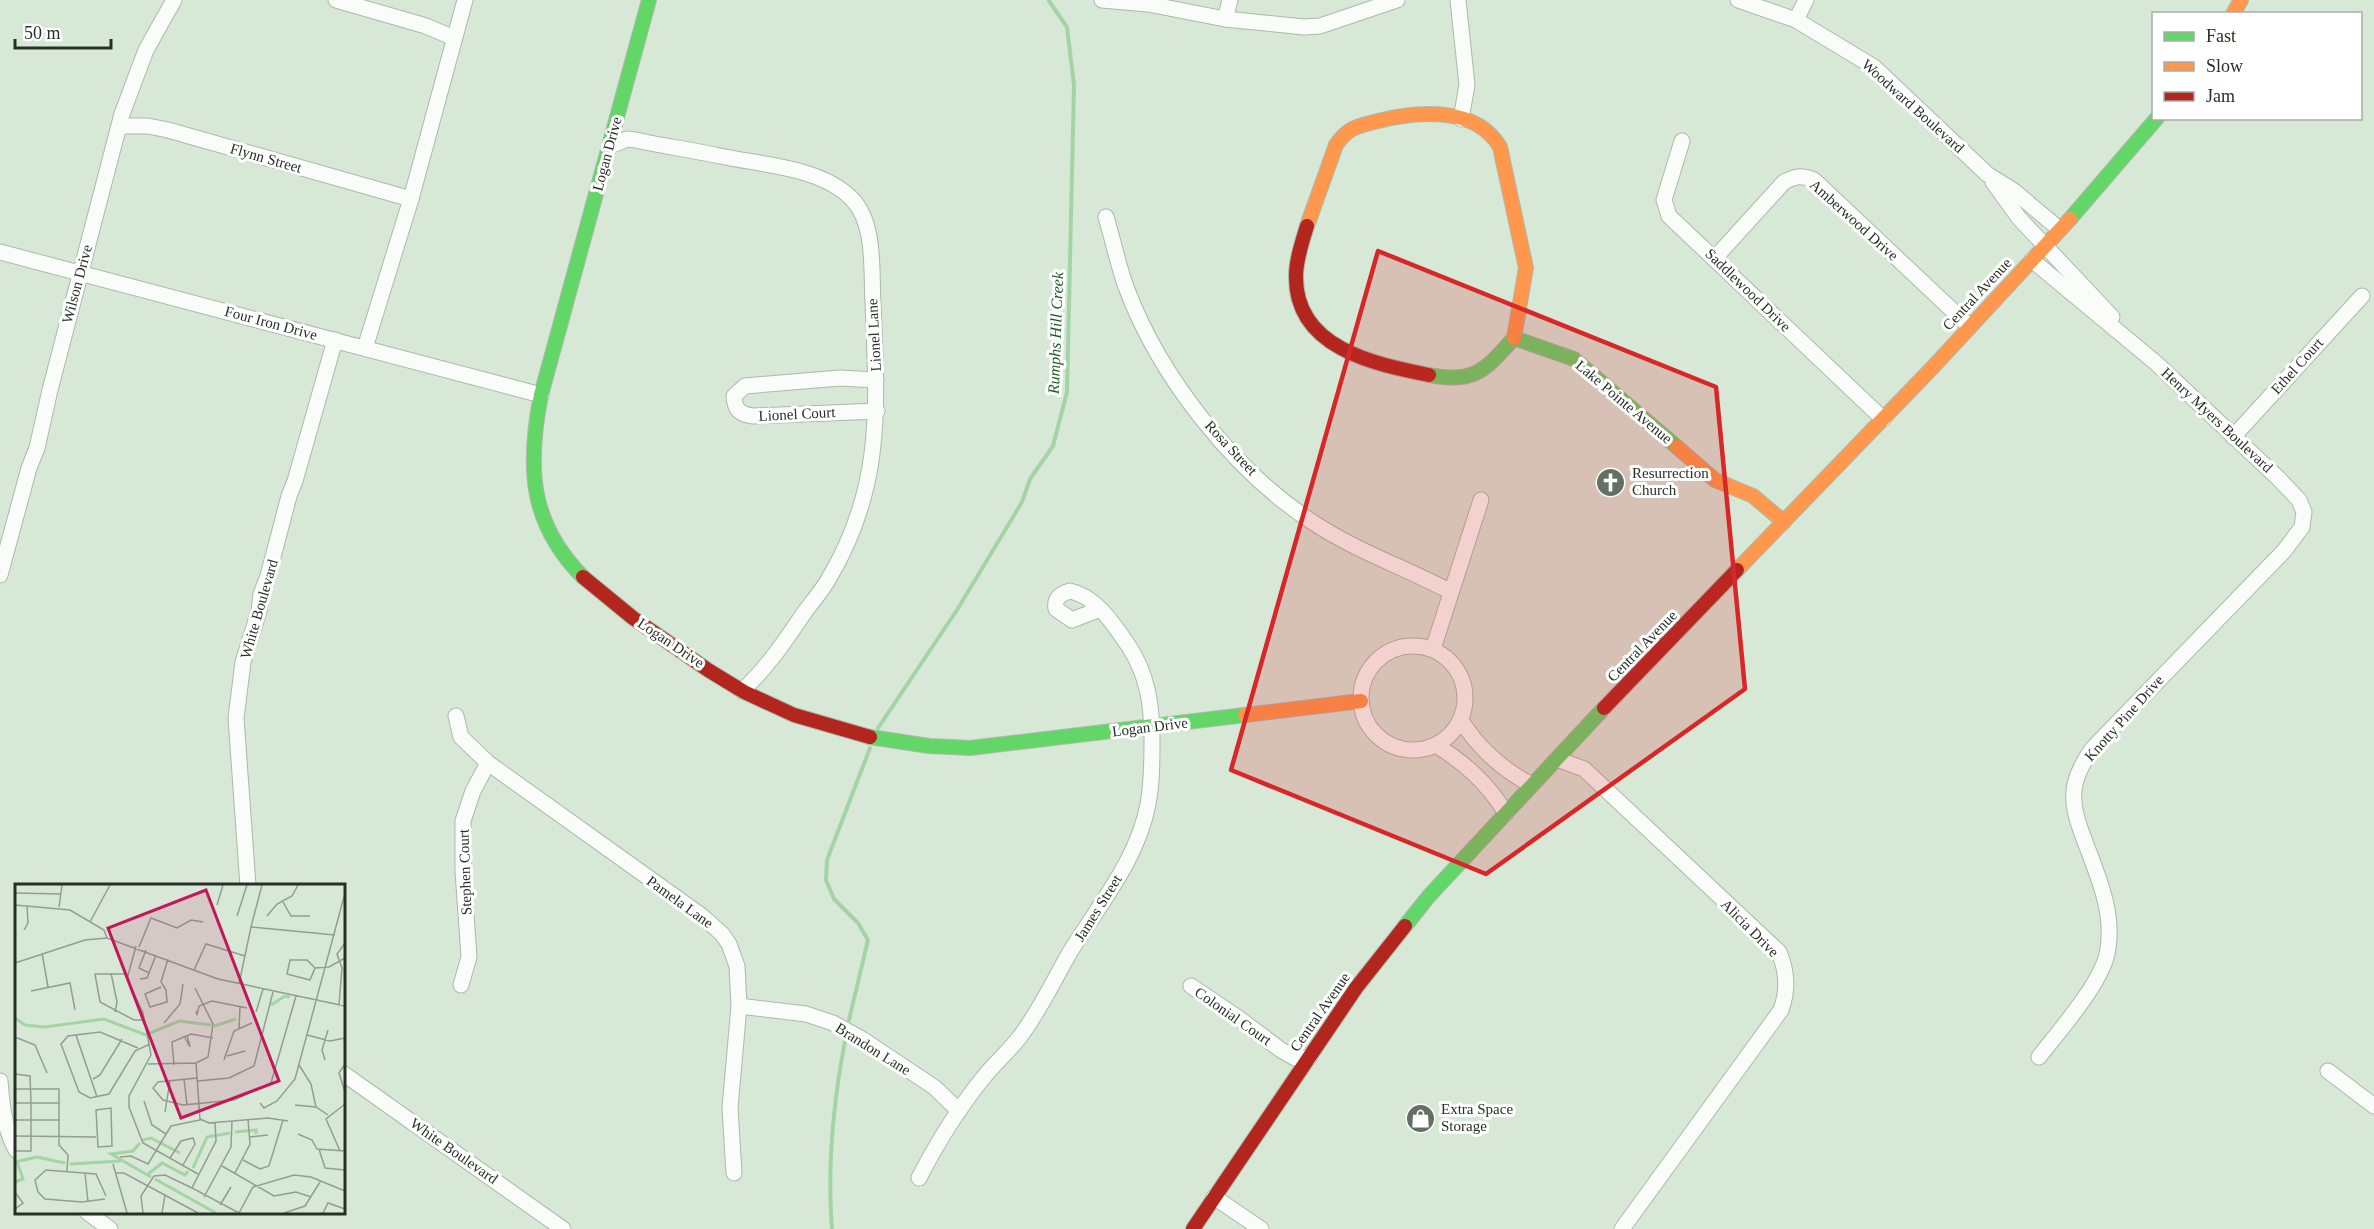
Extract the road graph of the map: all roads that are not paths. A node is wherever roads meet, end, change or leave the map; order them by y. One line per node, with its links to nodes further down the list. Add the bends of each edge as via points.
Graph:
1 (174, 0): 16 (street, Wilson Drive, via 146,50)
2 (336, 0): 13 (street)
3 (465, 0): 13 (street)
4 (649, 0): 18 (street, Logan Drive)
5 (1102, 0): 11 (street, via 1148,4)
6 (1230, 0): 11 (street)
7 (1397, 0): 11 (street, via 1320,26)
8 (1458, 0): 14 (street, via 1467,85)
9 (1738, 0): 12 (street, Woodward Boulevard)
10 (1806, 0): 12 (street)
11 (1226, 19)
12 (1796, 20): 19 (street, Woodward Boulevard, via 1874,67)
13 (454, 38): 20 (street)
14 (1461, 119): 31 (street, via 1494,135 1500,147 1526,268); 31 (street, via 1420,113 1352,128 1343,134 1300,256 1296,276 1300,301 1318,333 1342,350 1430,376 1464,379 1479,373)
15 (2155, 120): 22 (street, Central Avenue)
16 (120, 126): 20 (street, Flynn Street, via 168,130); 27 (street, Wilson Drive)
17 (1682, 141): 25 (street, Saddlewood Drive, via 1665,208)
18 (610, 146): 34 (street, Lionel Lane, via 635,140 797,171 822,179 853,200 864,220 870,246); 35 (street, Logan Drive)
19 (1987, 174): 22 (street, Woodward Boulevard, via 2014,191); 23 (street, Woodward Boulevard, via 2019,218)
20 (411, 199): 33 (street)
21 (1106, 217): 43 (street, Rosa Street, via 1125,284 1150,342 1175,383 1247,467 1290,507 1315,524)
22 (2059, 230): 23 (street, Central Avenue)
23 (2046, 245): 26 (street, Central Avenue); 30 (street, Henry Myers Boulevard, via 2109,312)
24 (0, 252): 27 (street, Four Iron Drive)
25 (1714, 259): 29 (street, Amberwood Drive, via 1784,182 1806,177 1814,180); 37 (street, Saddlewood Drive)
26 (2032, 260): 29 (street, Central Avenue); 30 (street, Henry Myers Boulevard)
27 (80, 273): 32 (street, Four Iron Drive); 42 (street, Wilson Drive, via 37,448)
28 (2362, 296): 38 (street, Ethel Court)
29 (1969, 326): 37 (street, Central Avenue)
30 (2124, 334): 38 (street, Henry Myers Boulevard)
31 (1514, 338): 41 (street, Lake Pointe Avenue, via 1574,359 1715,480 1754,496)
32 (335, 340): 33 (street, Four Iron Drive); 56 (street, White Boulevard, via 261,594 237,698)
33 (365, 348): 35 (street, Four Iron Drive)
34 (876, 380): 36 (street, Lionel Lane); 36 (street, Lionel Court, via 840,378 745,386 734,396 739,413 753,416)
35 (541, 395): 46 (street, Logan Drive, via 533,443 533,477 539,509 560,550 606,597 687,657)
36 (877, 411): 46 (street, Lionel Lane, via 874,451 852,533 820,593 757,678)
37 (1882, 419): 41 (street, Central Avenue)
38 (2233, 437): 40 (street, Henry Myers Boulevard, via 2299,500)
39 (1481, 500): 43 (street)
40 (2304, 512): 60 (street, Knotty Pine Drive, via 2302,527 2284,551 2084,760 2074,786 2075,813 2108,912 2107,957 2094,983)
41 (1784, 522): 52 (street, Central Avenue)
42 (0, 575)
43 (1451, 592): 45 (street)
44 (1100, 609): 50 (street, James Street, via 1132,651 1142,673 1149,692)
45 (1433, 650): 47 (street, via 1405,646 1379,657 1363,681); 49 (street, via 1452,663 1464,684)
46 (742, 691): 50 (street, Logan Drive, via 788,713 855,734 924,746 1011,744)
47 (1361, 701): 50 (street, Logan Drive); 51 (street, via 1366,722 1384,742 1410,751)
48 (456, 716): 53 (street, Pamela Lane, via 461,737)
49 (1461, 720): 51 (street, via 1447,739); 54 (street, via 1469,734 1512,775)
50 (1152, 728): 66 (street, James Street, via 1148,806 1129,858 1019,1037)
51 (1436, 745): 55 (street, via 1482,780)
52 (1557, 759): 54 (street, Central Avenue); 76 (street, Alicia Drive, via 1584,769 1779,952 1784,963 1785,999 1781,1010)
53 (488, 763): 57 (street, Stephen Court, via 463,821 470,957); 59 (street, Pamela Lane, via 712,924 734,955)
54 (1532, 785): 55 (street, Central Avenue)
55 (1506, 813): 61 (street, Central Avenue, via 1409,919)
56 (248, 884)
57 (461, 985)
58 (1191, 986): 61 (street, Colonial Court, via 1281,1050 1295,1058)
59 (739, 1006): 66 (street, Brandon Lane, via 806,1014 833,1023 934,1087); 68 (street, Pamela Lane, via 730,1108)
60 (2039, 1057)
61 (1309, 1058): 70 (street, Central Avenue)
62 (2328, 1071): 65 (street)
63 (345, 1075): 73 (street, White Boulevard)
64 (0, 1080): 67 (street, via 3,1112)
65 (2374, 1107)
66 (959, 1111): 69 (street, James Street)
67 (15, 1148)
68 (734, 1173)
69 (919, 1178)
70 (1214, 1197): 74 (street, Central Avenue); 75 (street)
71 (90, 1214): 72 (street)
72 (110, 1229)
73 (563, 1229)
74 (1193, 1229)
75 (1261, 1229)
76 (1622, 1229)

